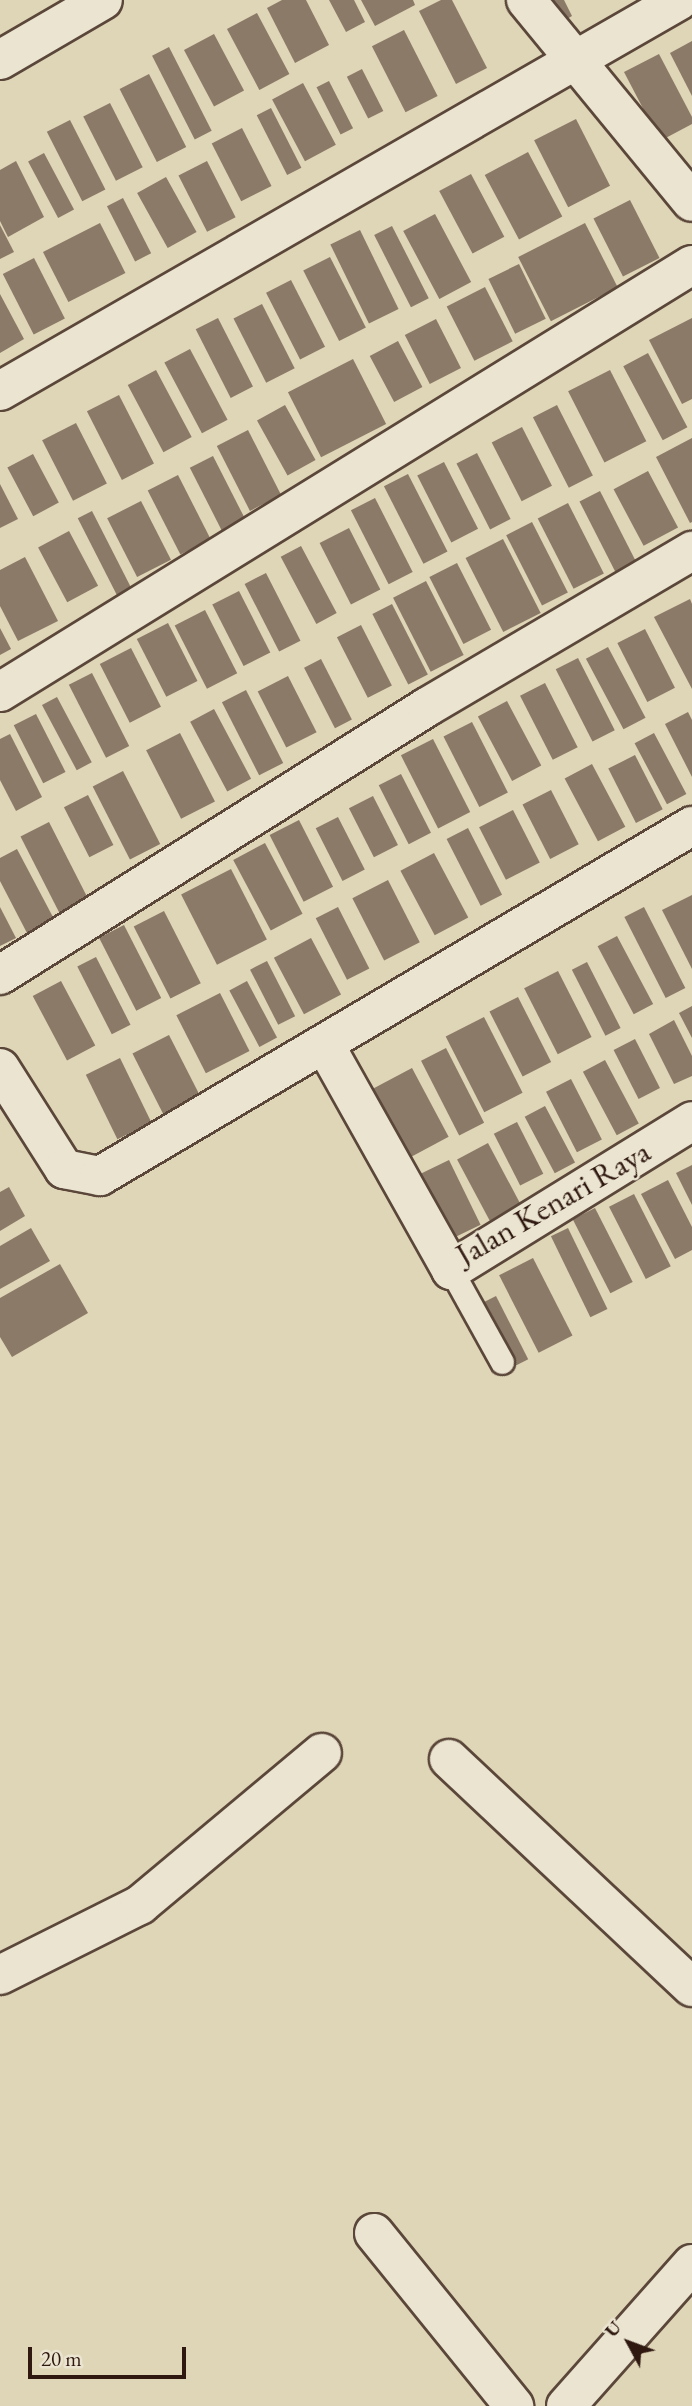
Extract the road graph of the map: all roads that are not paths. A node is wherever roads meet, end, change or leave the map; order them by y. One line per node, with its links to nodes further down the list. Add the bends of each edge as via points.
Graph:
1 (103, 0): 4 (street)
2 (526, 0): 5 (street)
3 (680, 0): 5 (street)
4 (0, 60)
5 (576, 61): 6 (street); 8 (street)
6 (692, 202)
7 (692, 265): 10 (street)
8 (0, 391)
9 (692, 551): 12 (street, via 427,707)
10 (0, 692)
11 (692, 826): 13 (street)
12 (0, 975)
13 (326, 1047): 14 (street, via 88,1177 55,1159); 16 (street, Jalan Kenari Raya)
14 (0, 1068)
15 (692, 1121): 16 (street, Jalan Kenari Raya)
16 (451, 1270): 17 (lane)
17 (502, 1362)
18 (322, 1753): 20 (street, via 140,1905)
19 (449, 1759): 21 (street)
20 (0, 1975)
21 (692, 1987)
22 (374, 2233): 24 (street)
23 (692, 2264): 25 (street)
24 (514, 2406)
25 (566, 2406)

